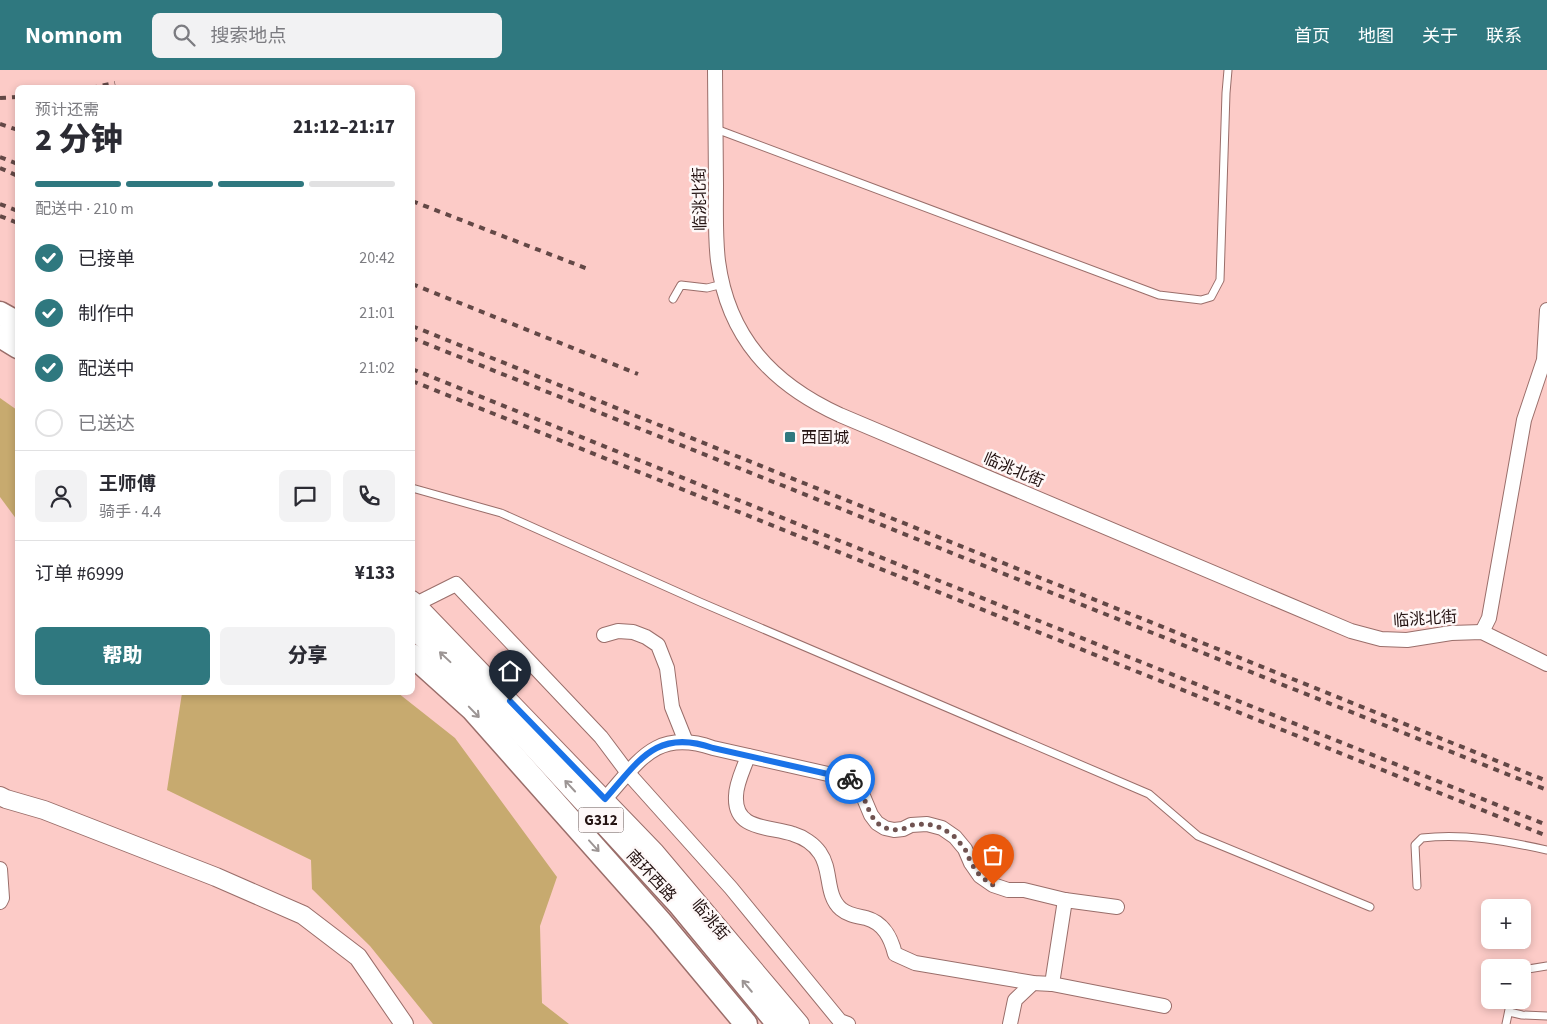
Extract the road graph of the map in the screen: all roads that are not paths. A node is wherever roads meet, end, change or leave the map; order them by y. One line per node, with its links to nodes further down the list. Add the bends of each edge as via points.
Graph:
1 (715, 70): 3 (street, 临洮北街)
2 (1228, 70): 3 (lane, via 1220,280 1211,297 1201,300 1159,295)
3 (716, 129): 4 (street, 临洮北街, via 716,225 718,262)
4 (724, 284): 5 (lane, via 707,288 682,285); 17 (street, 临洮北街, via 740,331 772,372 814,403 831,411 1350,631 1381,639 1407,640)
5 (672, 299)
6 (1547, 310): 17 (street, via 1544,360 1524,420 1489,618)
7 (0, 313): 9 (highway)
8 (0, 317): 10 (street)
9 (15, 321)
10 (15, 326)
11 (0, 336): 12 (highway)
12 (15, 345)
13 (415, 489): 32 (lane, via 501,513 700,602 1140,790 1198,836)
14 (415, 602): 23 (street, via 456,584 601,736)
15 (415, 603): 25 (street, 临洮街)
16 (415, 629): 43 (highway, 南环西路 / G312, one-way to 16, via 679,904 579,795 486,694)
17 (1482, 632): 20 (street, 临洮北街)
18 (604, 634): 21 (street, via 633,632 658,645 667,668 672,707)
19 (415, 658): 42 (highway, 南环西路 / G312, one-way to 42, via 472,709 660,921)
20 (1547, 664)
21 (686, 742): 22 (street); 23 (street, via 660,746 644,755)
22 (748, 756): 29 (street, via 850,779 863,796 871,815 885,828 894,830 927,824 942,828 955,837 980,876 993,885); 35 (street, via 736,794 740,813 755,826 792,833 808,840 820,852 828,868 835,902 848,914 869,918 879,924 887,932 895,954 915,963)
23 (628, 773): 25 (street); 45 (street, via 731,888 840,1021)
24 (0, 796): 41 (street, via 216,877 303,915 358,957)
25 (605, 799): 44 (street, 临洮街, via 655,852)
26 (1547, 850): 28 (lane, via 1503,840 1422,838 1415,845)
27 (0, 869): 30 (street)
28 (1418, 886)
29 (1065, 900): 31 (street); 36 (street)
30 (0, 902)
31 (1117, 907)
32 (1370, 907)
33 (1547, 966): 34 (lane)
34 (1531, 969)
35 (1034, 983): 36 (street); 46 (street, via 1015,1000)
36 (1052, 984): 37 (street)
37 (1164, 1006)
38 (1510, 1009): 39 (lane)
39 (1509, 1012): 40 (lane); 47 (lane)
40 (1547, 1016)
41 (404, 1024)
42 (746, 1024)
43 (778, 1024)
44 (800, 1024)
45 (848, 1024)
46 (1010, 1024)
47 (1506, 1024)

